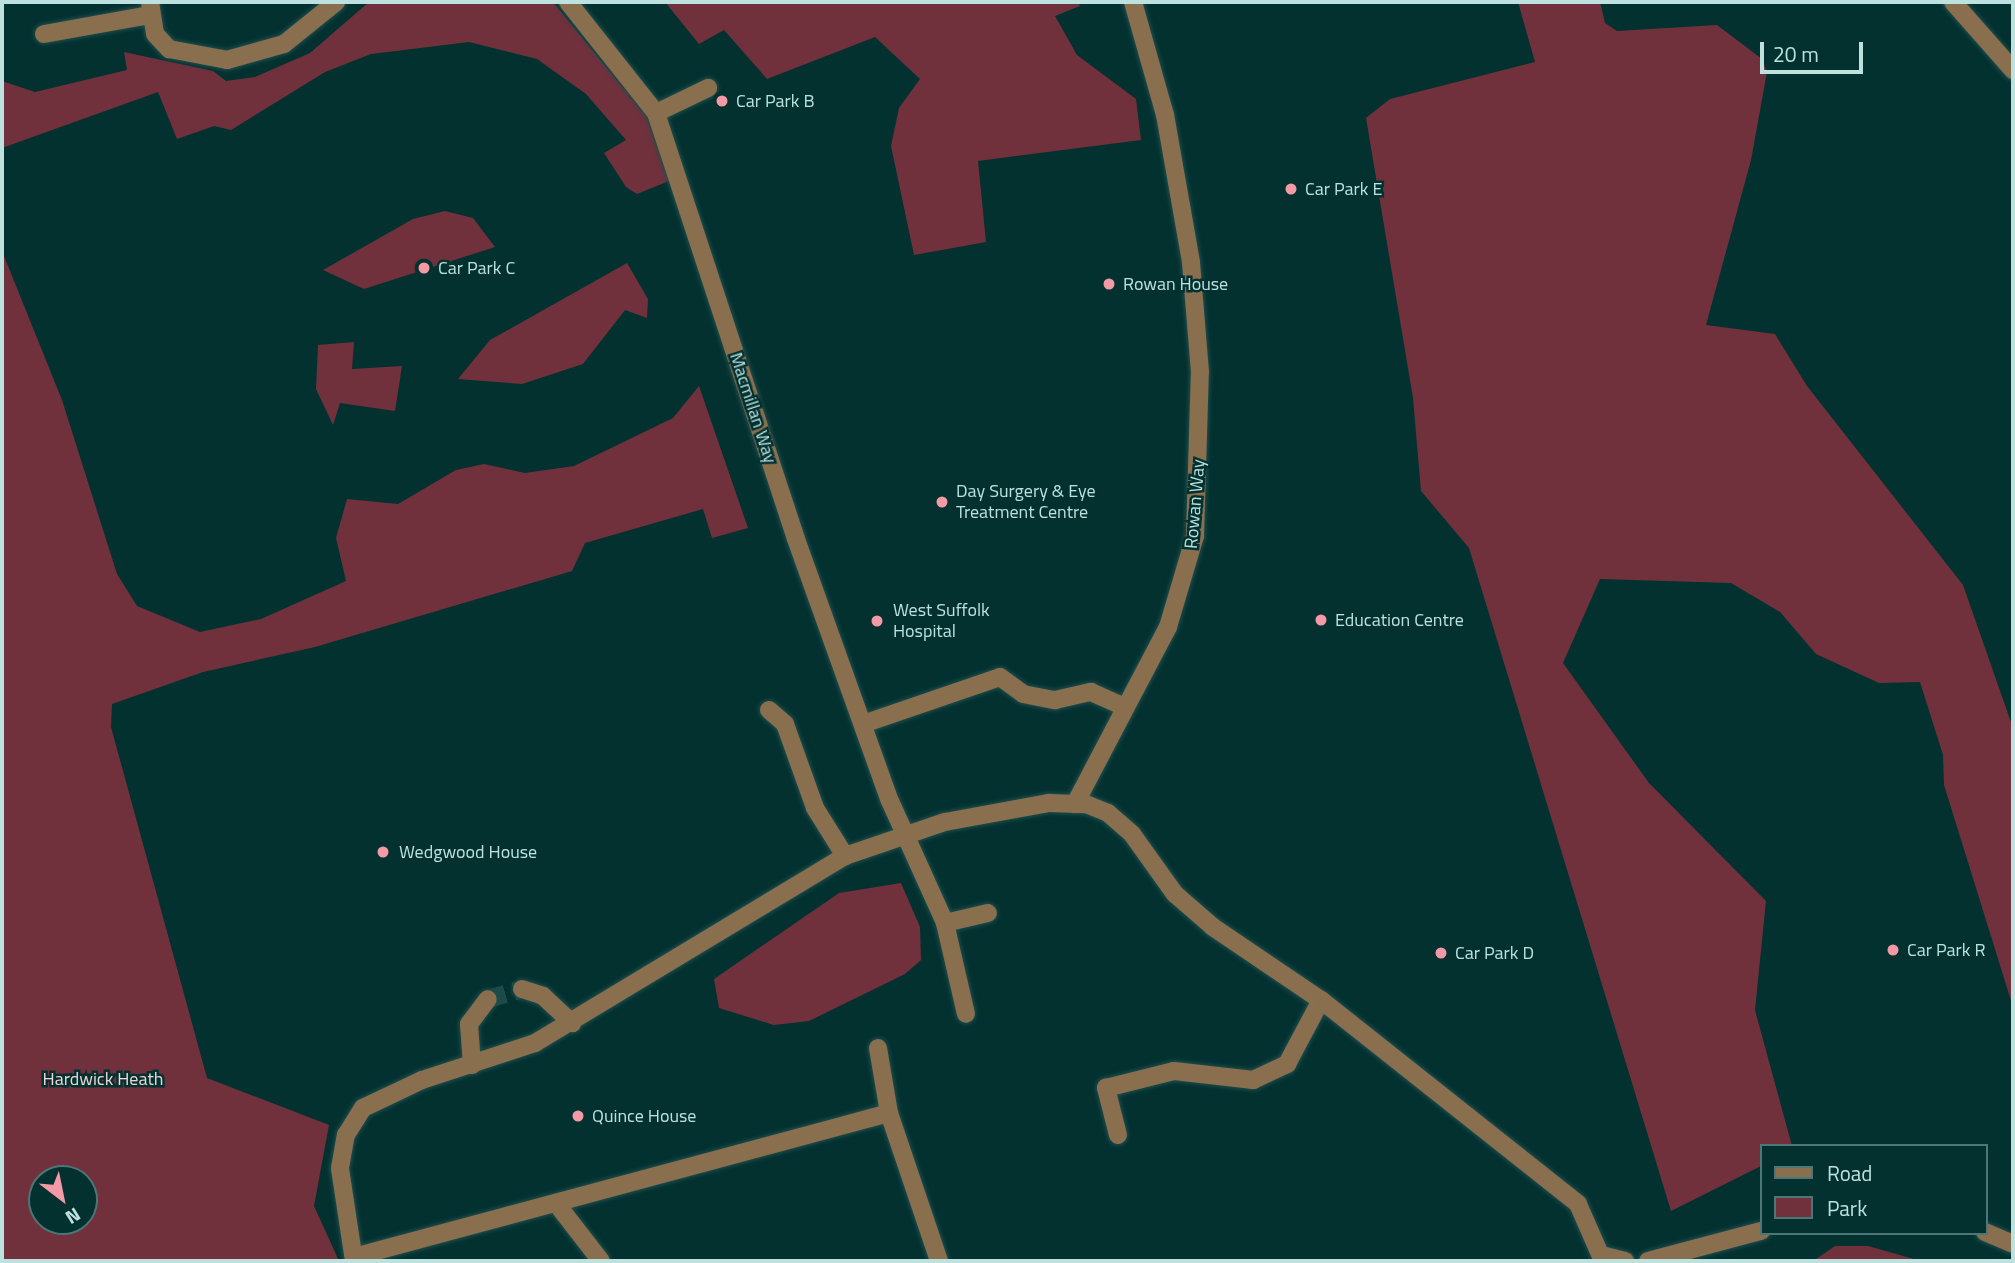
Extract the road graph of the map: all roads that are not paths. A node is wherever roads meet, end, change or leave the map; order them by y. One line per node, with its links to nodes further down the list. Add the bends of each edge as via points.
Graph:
1 (337, 2): 5 (street, via 284,44 227,60 169,49)
2 (568, 2): 9 (street, Macmillan Way)
3 (1133, 2): 10 (street, Rowan Way, via 1165,115 1191,262 1200,372 1195,536 1168,627)
4 (1953, 2): 7 (street)
5 (150, 8): 6 (street)
6 (44, 34)
7 (2013, 70)
8 (708, 88): 9 (street)
9 (656, 113): 12 (street, Macmillan Way)
10 (1124, 707): 12 (street, via 1091,692 1055,700 1023,694 1000,677); 13 (street, Rowan Way)
11 (769, 710): 15 (street, via 785,724 815,808)
12 (863, 724): 14 (street, Macmillan Way)
13 (1075, 804): 14 (street, via 980,815); 20 (street, via 1108,813 1132,834 1175,894)
14 (903, 834): 15 (street); 17 (street, Macmillan Way)
15 (845, 856): 22 (street)
16 (988, 913): 17 (street)
17 (945, 923): 21 (street, Macmillan Way)
18 (522, 989): 22 (street, via 543,996)
19 (488, 999): 24 (street, via 469,1024)
20 (1321, 1000): 26 (street, via 1287,1064 1253,1080 1174,1071 1106,1088); 31 (street, via 1578,1204)
21 (966, 1014)
22 (572, 1023): 24 (street)
23 (878, 1048): 25 (street)
24 (472, 1065): 32 (street, via 386,1093 362,1108 346,1135 340,1168)
25 (889, 1113): 27 (street); 34 (street)
26 (1118, 1136)
27 (556, 1203): 32 (street); 33 (street)
28 (1759, 1232): 36 (street)
29 (1987, 1233): 30 (street)
30 (2013, 1244)
31 (1602, 1258): 35 (street)
32 (354, 1259)
33 (601, 1261)
34 (939, 1261)
35 (1625, 1261)
36 (1648, 1261)

